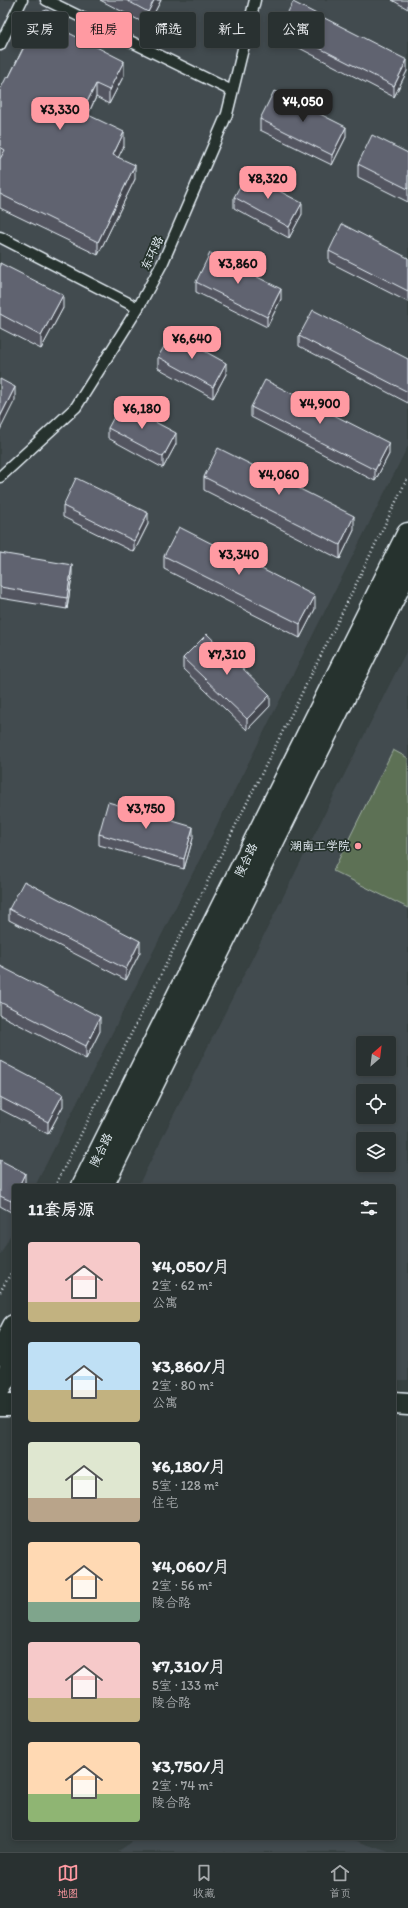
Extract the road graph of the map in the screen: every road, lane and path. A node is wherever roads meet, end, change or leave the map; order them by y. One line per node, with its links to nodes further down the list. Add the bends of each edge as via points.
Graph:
1 (22, 0): 4 (lane)
2 (46, 0): 5 (lane)
3 (255, 0): 5 (lane, 东环路)
4 (0, 45)
5 (232, 91): 7 (lane, 东环路, via 227,114 163,262)
6 (0, 237): 7 (lane)
7 (138, 308): 8 (lane, 东环路, via 76,407)
8 (0, 477)
9 (408, 477): 12 (path)
10 (408, 534): 13 (street, 陵合路)
11 (408, 568): 14 (street, 陵合路)
12 (56, 1184)
13 (84, 1184)
14 (103, 1184)
15 (12, 1271): 16 (path)
16 (0, 1292)
17 (12, 1330): 18 (street)
18 (0, 1354)
19 (12, 1367): 20 (street)
20 (0, 1387)
21 (396, 1403): 22 (street)
22 (408, 1404)
23 (0, 1405): 24 (street)
24 (12, 1405)

